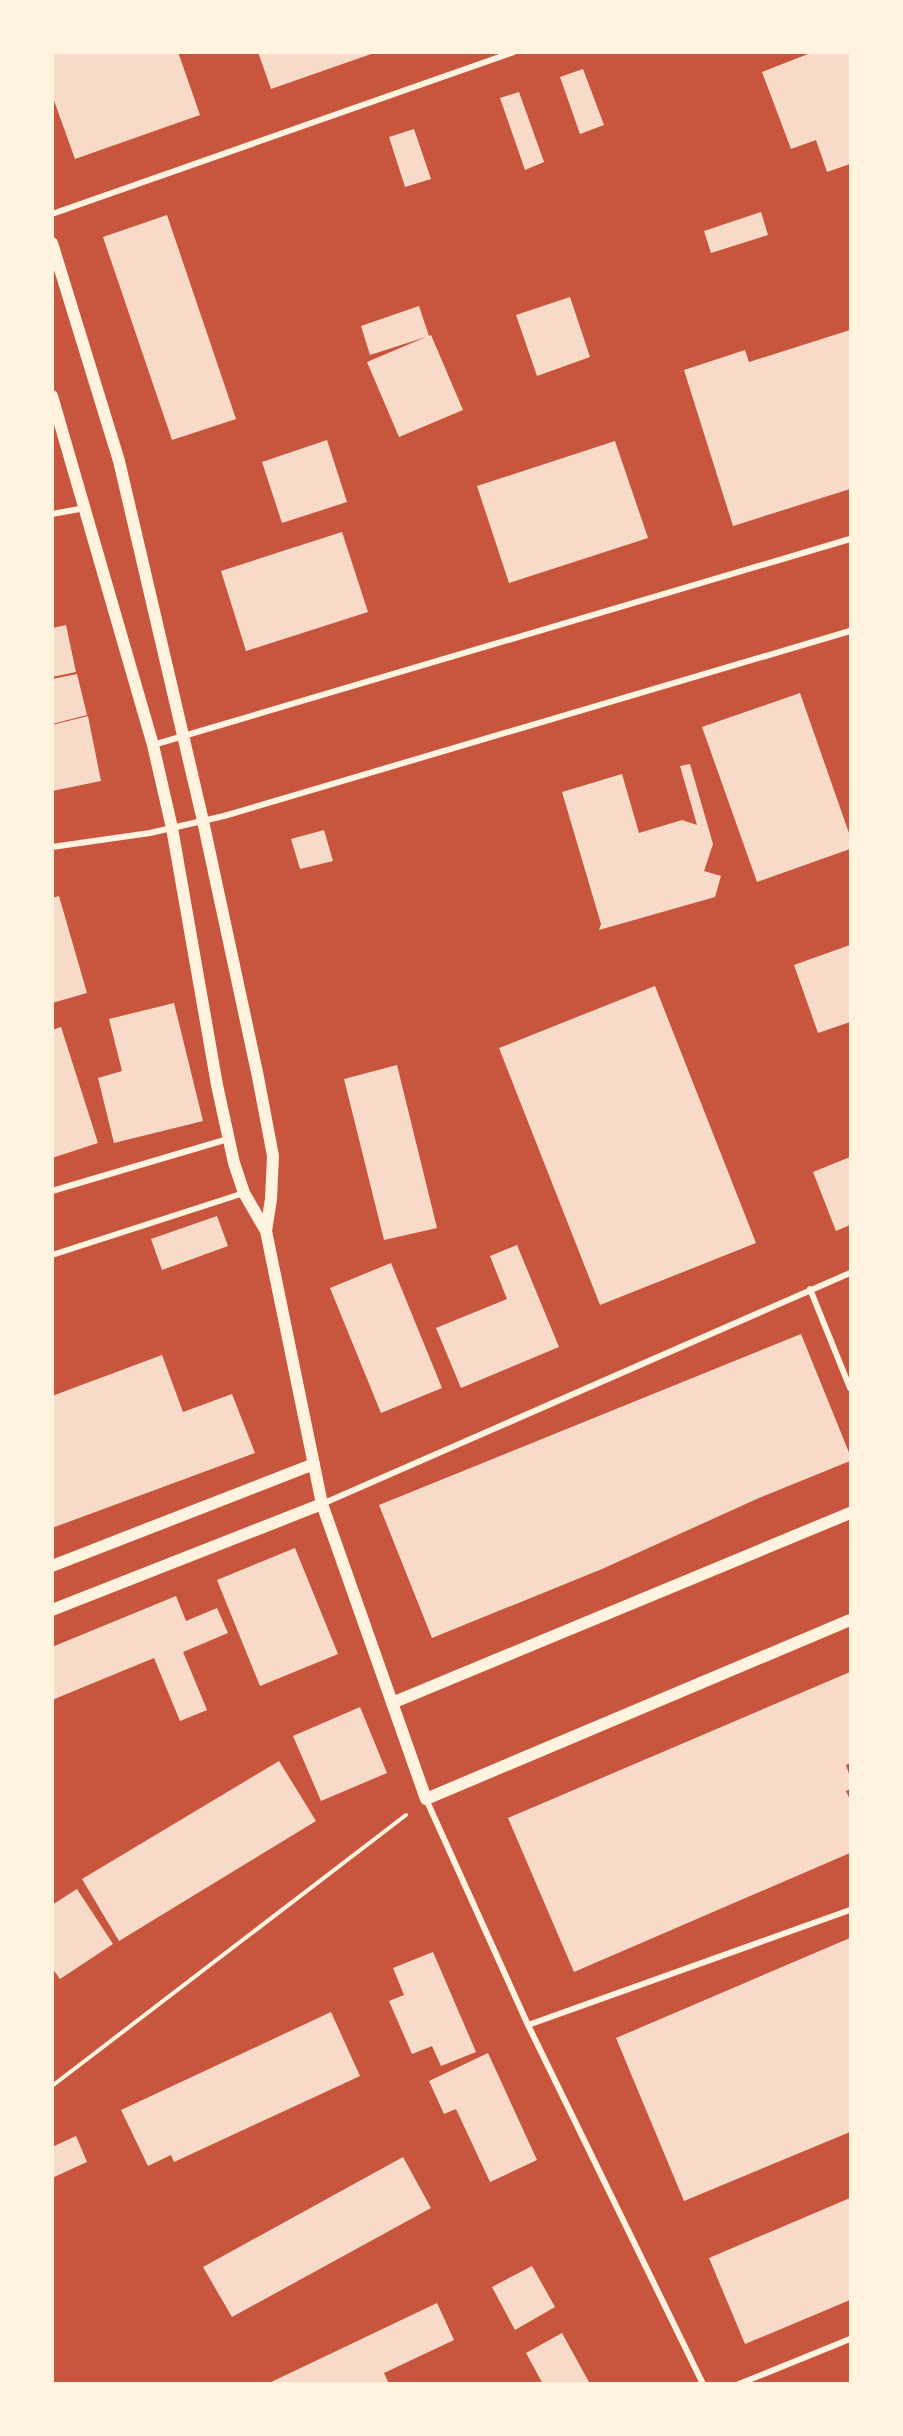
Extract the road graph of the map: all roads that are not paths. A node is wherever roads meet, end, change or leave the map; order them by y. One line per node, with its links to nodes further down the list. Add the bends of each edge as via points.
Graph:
1 (514, 52): 2 (street)
2 (52, 214)
3 (52, 243): 9 (main road, via 119,461)
4 (52, 396): 5 (main road)
5 (86, 508): 6 (street); 10 (main road)
6 (52, 514)
7 (850, 538): 9 (street)
8 (850, 631): 11 (street)
9 (183, 738): 10 (street); 11 (main road)
10 (153, 746): 12 (main road)
11 (203, 821): 12 (street); 17 (main road, via 273,1156)
12 (172, 828): 13 (street); 14 (main road)
13 (52, 847)
14 (229, 1138): 15 (street); 16 (main road)
15 (52, 1191)
16 (244, 1193): 17 (main road); 18 (street)
17 (266, 1231): 22 (main road)
18 (52, 1255)
19 (850, 1273): 20 (street)
20 (810, 1289): 21 (street); 23 (street)
21 (850, 1388)
22 (314, 1464): 23 (main road); 25 (main road)
23 (322, 1504): 26 (main road); 28 (main road)
24 (850, 1513): 28 (main road)
25 (52, 1566)
26 (52, 1610)
27 (850, 1620): 29 (main road)
28 (392, 1703): 29 (main road)
29 (426, 1799): 31 (street)
30 (850, 1910): 31 (street)
31 (528, 2025): 33 (street)
32 (850, 2339): 34 (street)
33 (703, 2384)
34 (738, 2384)

